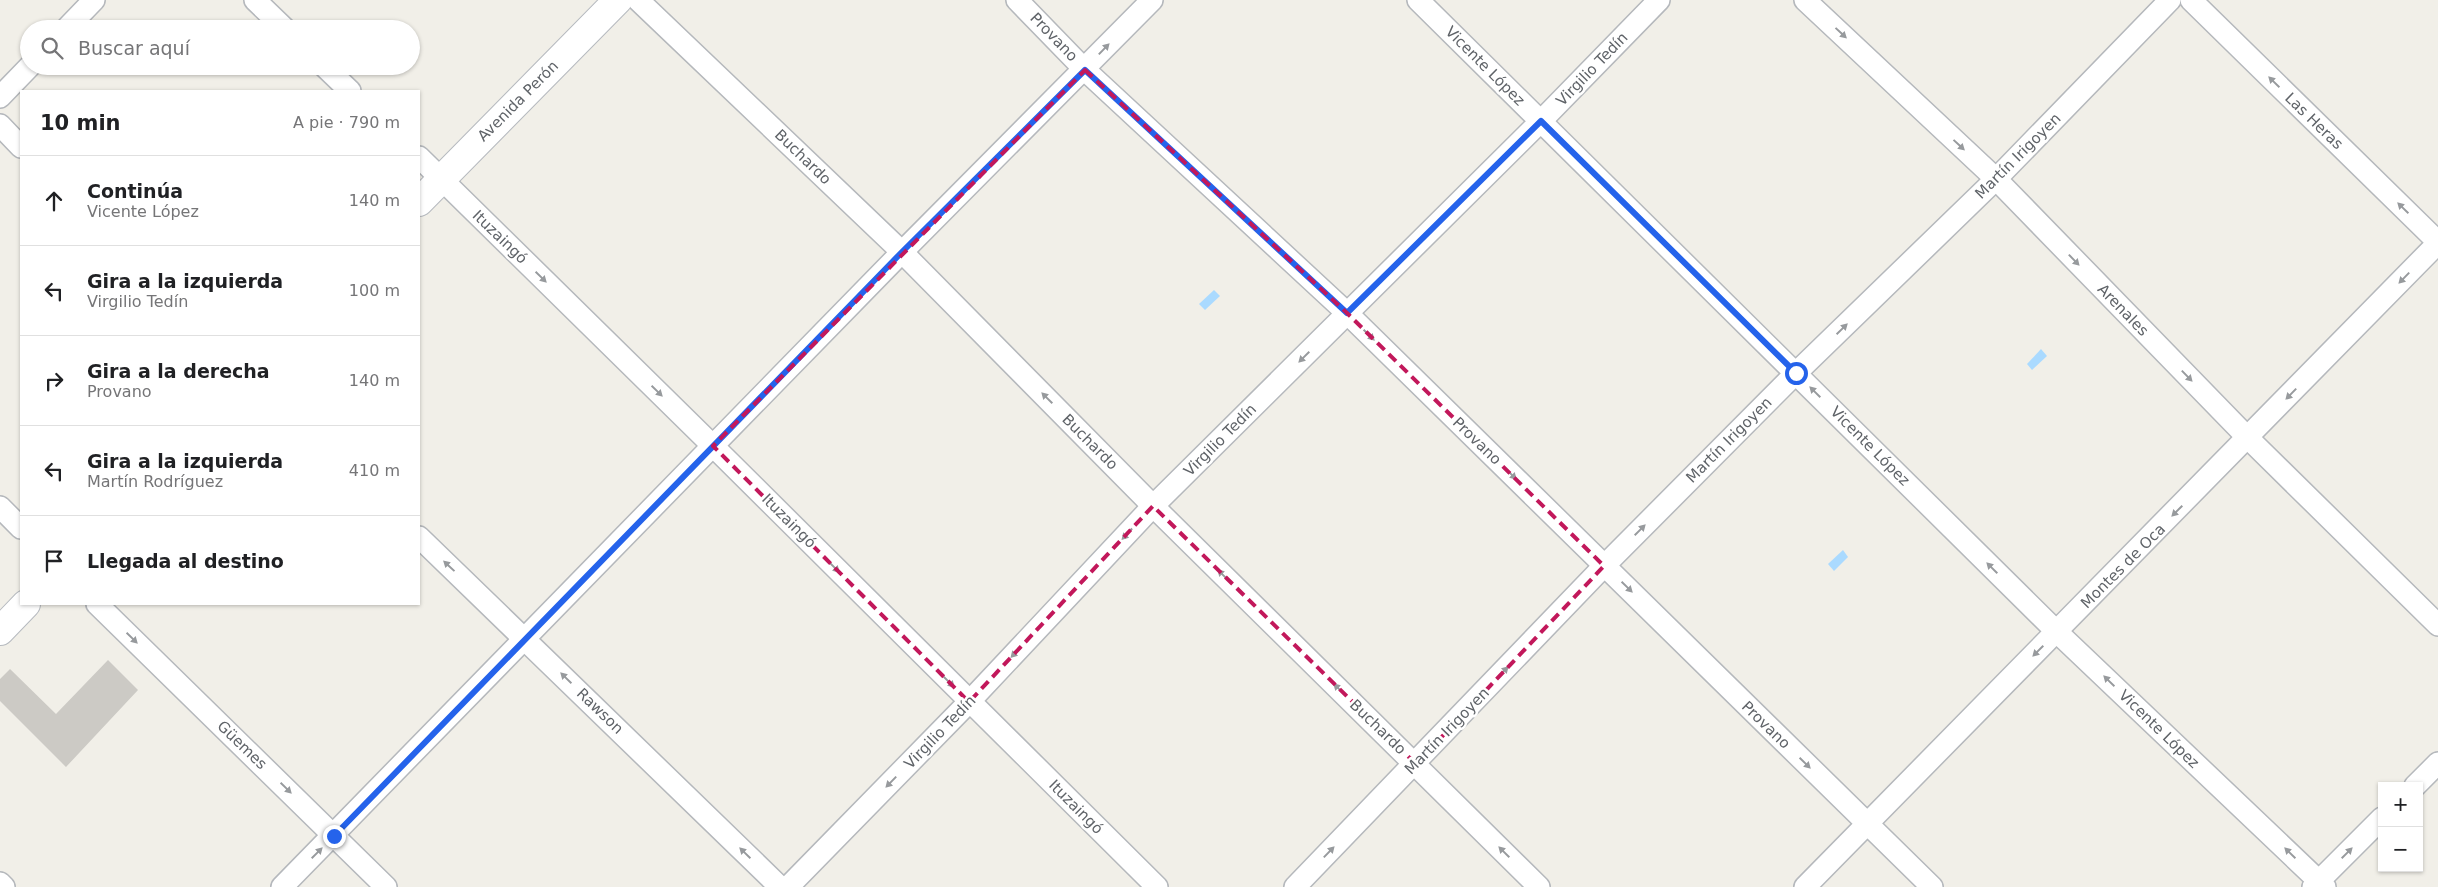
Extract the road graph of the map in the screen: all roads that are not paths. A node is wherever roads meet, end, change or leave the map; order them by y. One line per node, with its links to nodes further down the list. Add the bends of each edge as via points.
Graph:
1 (94, 0): 12 (street)
2 (256, 0): 13 (street)
3 (618, 0): 23 (main road, Avenida Perón)
4 (638, 0): 27 (street, Buchardo)
5 (1018, 0): 14 (street, Provano)
6 (1152, 0): 14 (street, one-way to 6)
7 (1418, 0): 19 (street, Vicente López)
8 (1659, 0): 19 (street, Virgilio Tedín)
9 (1805, 0): 24 (street, Arenales, one-way to 24)
10 (2170, 0): 24 (street, Martín Irigoyen)
11 (2191, 0): 26 (street, Las Heras, one-way to 11)
12 (75, 20)
13 (276, 20)
14 (1085, 70): 27 (street); 28 (street, Provano)
15 (22, 75): 18 (street)
16 (333, 75): 17 (street)
17 (349, 90)
18 (0, 98)
19 (1541, 121): 28 (street, Virgilio Tedín); 29 (street, Vicente López)
20 (0, 125): 21 (street)
21 (20, 146)
22 (420, 159): 23 (street, Ituzaingó)
23 (441, 179): 25 (main road, Avenida Perón); 31 (street, Ituzaingó, one-way to 31)
24 (1996, 179): 29 (street, Martín Irigoyen, one-way to 24); 30 (street, Arenales, one-way to 30)
25 (420, 201)
26 (2438, 242): 30 (street, Montes de Oca, one-way to 30)
27 (902, 252): 31 (street); 32 (street, Buchardo, one-way to 27)
28 (1347, 313): 32 (street, Virgilio Tedín, one-way to 32); 36 (street, Provano, one-way to 36)
29 (1796, 373): 36 (street, Martín Irigoyen, one-way to 29); 41 (street, Vicente López, one-way to 29)
30 (2248, 438): 39 (street, Arenales); 41 (street, Montes de Oca, one-way to 41)
31 (713, 446): 42 (street); 43 (street, Ituzaingó, one-way to 43)
32 (1153, 506): 43 (street, Virgilio Tedín, one-way to 43); 45 (street, Buchardo, one-way to 32)
33 (0, 507): 34 (street)
34 (20, 527)
35 (420, 538): 42 (street, Rawson, one-way to 35)
36 (1604, 566): 45 (street, Martín Irigoyen, one-way to 36); 48 (street, Provano, one-way to 48)
37 (25, 605): 40 (main road)
38 (99, 605): 49 (street, Güemes, one-way to 49)
39 (2438, 625)
40 (0, 632)
41 (2057, 632): 48 (street, Montes de Oca, one-way to 48); 51 (street, Vicente López, one-way to 41)
42 (525, 638): 49 (street); 55 (street, Rawson, one-way to 42)
43 (969, 702): 56 (street, Virgilio Tedín, one-way to 56); 57 (street, Ituzaingó)
44 (2438, 763): 46 (street)
45 (1416, 764): 58 (street, Martín Irigoyen, one-way to 45); 59 (street, Buchardo, one-way to 45)
46 (2419, 782)
47 (2378, 822): 51 (street, one-way to 47)
48 (1867, 823): 60 (street, Montes de Oca); 61 (street, Provano)
49 (334, 836): 53 (street, one-way to 49); 54 (street, Güemes)
50 (0, 883): 52 (street)
51 (2319, 885)
52 (4, 887)
53 (282, 887)
54 (386, 887)
55 (780, 887)
56 (788, 887)
57 (1157, 887)
58 (1295, 887)
59 (1539, 887)
60 (1806, 887)
61 (1932, 887)

